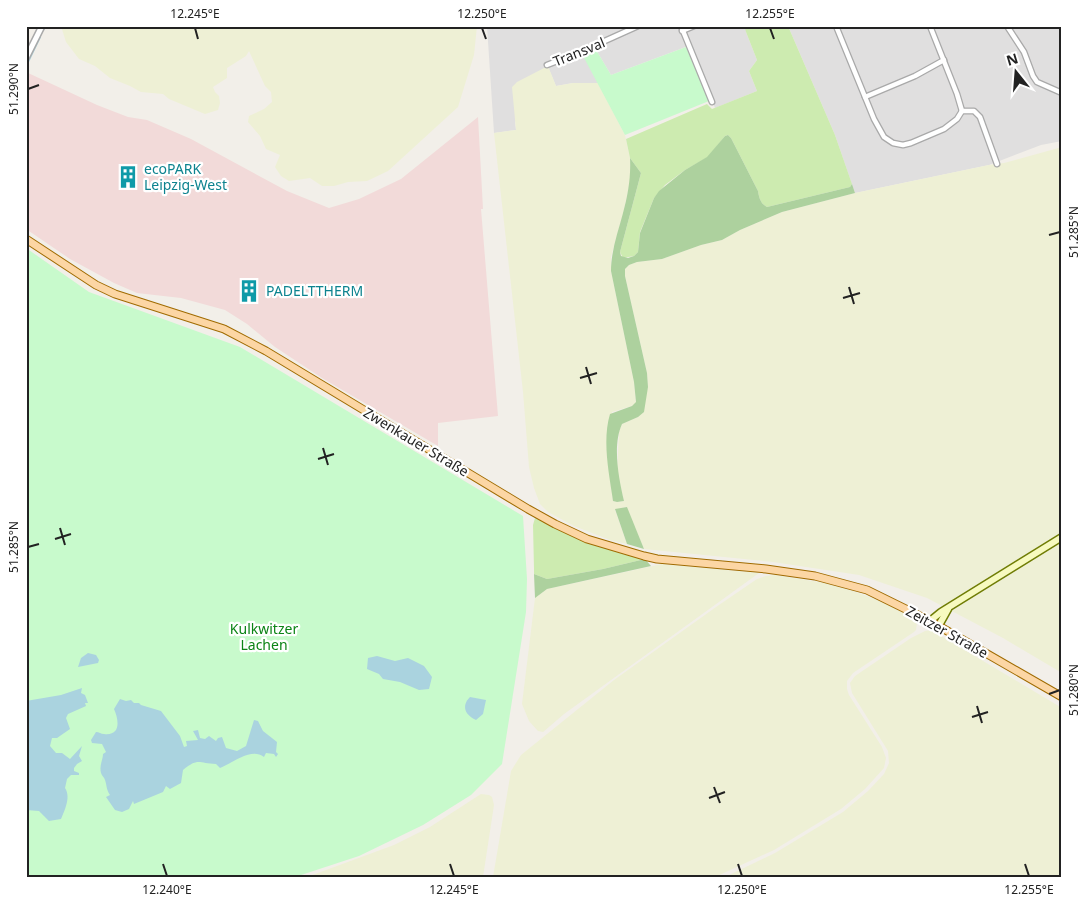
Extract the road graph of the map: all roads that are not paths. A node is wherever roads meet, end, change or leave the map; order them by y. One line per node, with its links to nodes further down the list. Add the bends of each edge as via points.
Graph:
1 (42, 26): 8 (street)
2 (638, 26): 10 (street, Transval)
3 (694, 26): 7 (street)
4 (836, 26): 12 (street)
5 (930, 26): 9 (street)
6 (1007, 26): 11 (street, via 1024,52 1037,82)
7 (682, 29): 13 (street)
8 (26, 58)
9 (944, 60): 12 (street); 14 (street)
10 (547, 65)
11 (1062, 93)
12 (865, 97): 14 (street, via 884,137 903,145 944,129)
13 (712, 102)
14 (962, 111): 15 (street, via 974,112 980,117)
15 (997, 164)
16 (26, 239): 18 (main road, Zwenkauer Straße, via 115,294 216,326 266,350 528,509 587,539 657,559 747,566)
17 (1062, 537): 19 (main road)
18 (827, 579): 20 (main road, Zeitzer Straße, via 867,590)
19 (948, 609): 20 (main road); 21 (main road)
20 (930, 622): 21 (main road, Zeitzer Straße)
21 (938, 627): 22 (main road, Zeitzer Straße)
22 (1062, 697)

